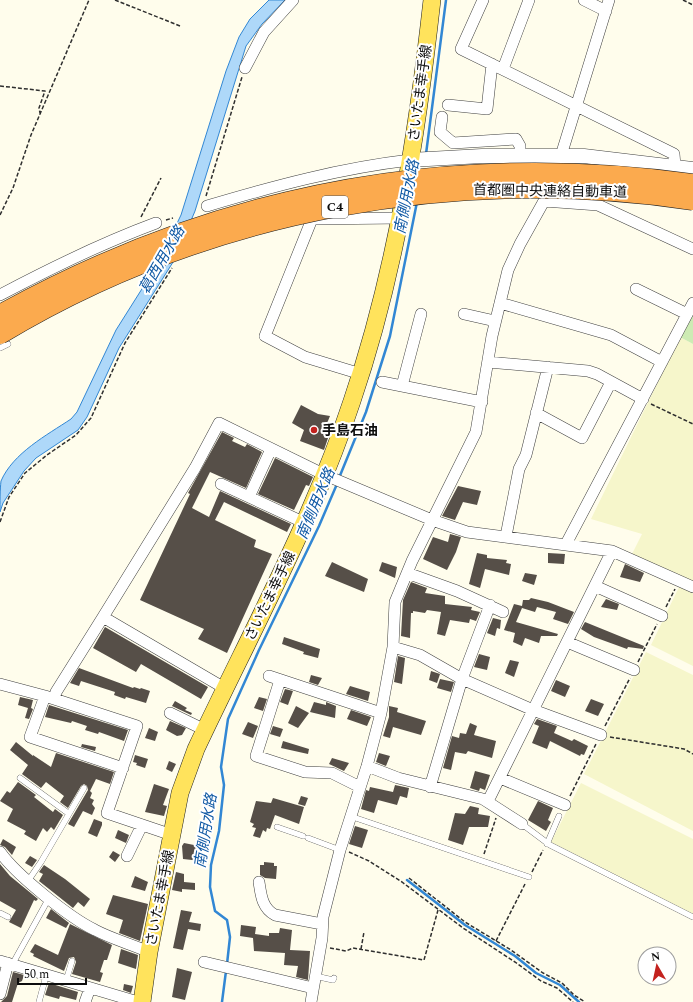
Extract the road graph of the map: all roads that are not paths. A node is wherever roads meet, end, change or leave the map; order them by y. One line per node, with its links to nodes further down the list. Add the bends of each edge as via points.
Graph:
1 (293, 0): 8 (street, via 264,32)
2 (432, 0): 16 (main road, さいたま幸手線)
3 (483, 0): 7 (street, via 461,49)
4 (529, 0): 9 (street)
5 (584, 0): 6 (street)
6 (607, 5): 11 (street)
7 (492, 64): 9 (street); 10 (street, via 487,109)
8 (245, 68)
9 (502, 69): 11 (street)
10 (448, 105)
11 (577, 106): 14 (street); 17 (street, via 674,154)
12 (442, 117): 13 (street, via 440,132 453,143 516,139 520,146)
13 (520, 156): 14 (street); 16 (street)
14 (562, 156): 15 (street); 22 (street)
15 (584, 156): 17 (street); 20 (street, via 640,171)
16 (410, 160): 23 (street, via 330,173); 24 (main road, さいたま幸手線)
17 (675, 166): 18 (street)
18 (693, 169)
19 (693, 184): 34 (highway, 首都圏中央連絡自動車道 / C4, bridge, via 597,174 483,174 383,182 334,191 250,212 164,238 88,271)
20 (693, 193)
21 (693, 200): 36 (highway, 首都圏中央連絡自動車道 / C4, bridge, via 582,189 501,188 437,192 323,209 249,227 139,264 74,294)
22 (544, 202): 26 (street, via 598,205); 29 (street, via 508,270)
23 (206, 203)
24 (399, 218): 41 (main road, さいたま幸手線); 41 (street, via 312,219 265,336 305,357)
25 (156, 223): 28 (street, via 67,260)
26 (693, 249)
27 (636, 289): 33 (street)
28 (0, 295)
29 (500, 303): 35 (street); 39 (street, via 611,335)
30 (693, 303): 33 (street)
31 (421, 314): 44 (street)
32 (464, 314): 35 (street)
33 (687, 314): 39 (street)
34 (0, 315)
35 (495, 321): 38 (street)
36 (4, 339): 37 (lane)
37 (0, 348)
38 (488, 362): 40 (street); 46 (street)
39 (662, 362): 45 (street)
40 (548, 367): 43 (street, via 588,371); 47 (street)
41 (361, 374): 49 (main road, さいたま幸手線)
42 (382, 382): 44 (street)
43 (611, 382): 45 (street); 47 (street, via 582,438)
44 (402, 386): 46 (street)
45 (642, 399): 55 (street)
46 (482, 402): 52 (street, via 470,447)
47 (536, 413): 54 (street, via 526,455 519,469)
48 (271, 449): 49 (street); 51 (street); 63 (street, via 219,423 195,468)
49 (325, 475): 52 (street); 53 (main road, さいたま幸手線)
50 (221, 484): 51 (street)
51 (249, 497): 53 (street)
52 (432, 520): 54 (street, via 467,532); 57 (street)
53 (305, 523): 69 (main road, さいたま幸手線)
54 (506, 536): 55 (street)
55 (566, 544): 56 (street)
56 (612, 551): 58 (street); 59 (street)
57 (407, 573): 60 (street); 65 (street, via 395,602)
58 (595, 586): 62 (street); 64 (street)
59 (693, 587)
60 (490, 606): 61 (street); 67 (street)
61 (503, 612)
62 (662, 616)
63 (103, 617): 69 (street); 70 (street)
64 (567, 642): 66 (street); 71 (street)
65 (393, 647): 67 (street, via 420,655); 73 (street)
66 (634, 670)
67 (462, 679): 71 (street); 81 (street)
68 (0, 684): 70 (street)
69 (226, 689): 74 (main road, さいたま幸手線)
70 (50, 698): 77 (street, via 138,726); 77 (street, via 30,737)
71 (533, 710): 75 (street); 79 (street)
72 (170, 713): 74 (street)
73 (381, 713): 76 (street); 80 (street, via 275,678 256,756 305,772 332,773)
74 (205, 730): 91 (main road, さいたま幸手線, via 184,778)
75 (601, 735)
76 (367, 766): 80 (street); 81 (street)
77 (123, 768): 88 (street, via 107,813)
78 (20, 778): 85 (lane)
79 (500, 778): 83 (street); 84 (street)
80 (360, 787): 86 (street)
81 (430, 787): 83 (street)
82 (84, 788): 85 (lane)
83 (488, 801): 89 (street)
84 (565, 806)
85 (68, 814): 97 (lane, via 42,862)
86 (350, 816): 93 (street); 96 (lane)
87 (559, 816): 92 (lane)
88 (142, 824): 91 (street); 95 (street)
89 (522, 824): 92 (lane)
90 (277, 827): 93 (lane)
91 (172, 835): 104 (main road, さいたま幸手線)
92 (547, 844): 102 (lane)
93 (340, 850): 103 (street)
94 (1, 855): 97 (street)
95 (127, 856)
96 (529, 877)
97 (28, 881): 99 (street)
98 (259, 882): 103 (street, via 261,896 270,912)
99 (49, 898): 104 (street, via 74,918 95,930); 107 (lane)
100 (0, 913): 101 (lane)
101 (8, 917)
102 (693, 917)
103 (322, 924): 109 (street)
104 (149, 952): 118 (main road, さいたま幸手線)
105 (72, 961): 111 (lane)
106 (204, 962): 113 (street)
107 (7, 963): 108 (street); 114 (street)
108 (46, 976): 111 (street); 115 (lane)
109 (315, 976): 110 (lane, via 333,980); 113 (street)
110 (334, 978)
111 (66, 981): 112 (street)
112 (90, 988): 116 (street); 117 (street)
113 (313, 988): 119 (street)
114 (0, 994)
115 (39, 1002)
116 (85, 1002)
117 (138, 1002)
118 (142, 1002)
119 (311, 1002)

